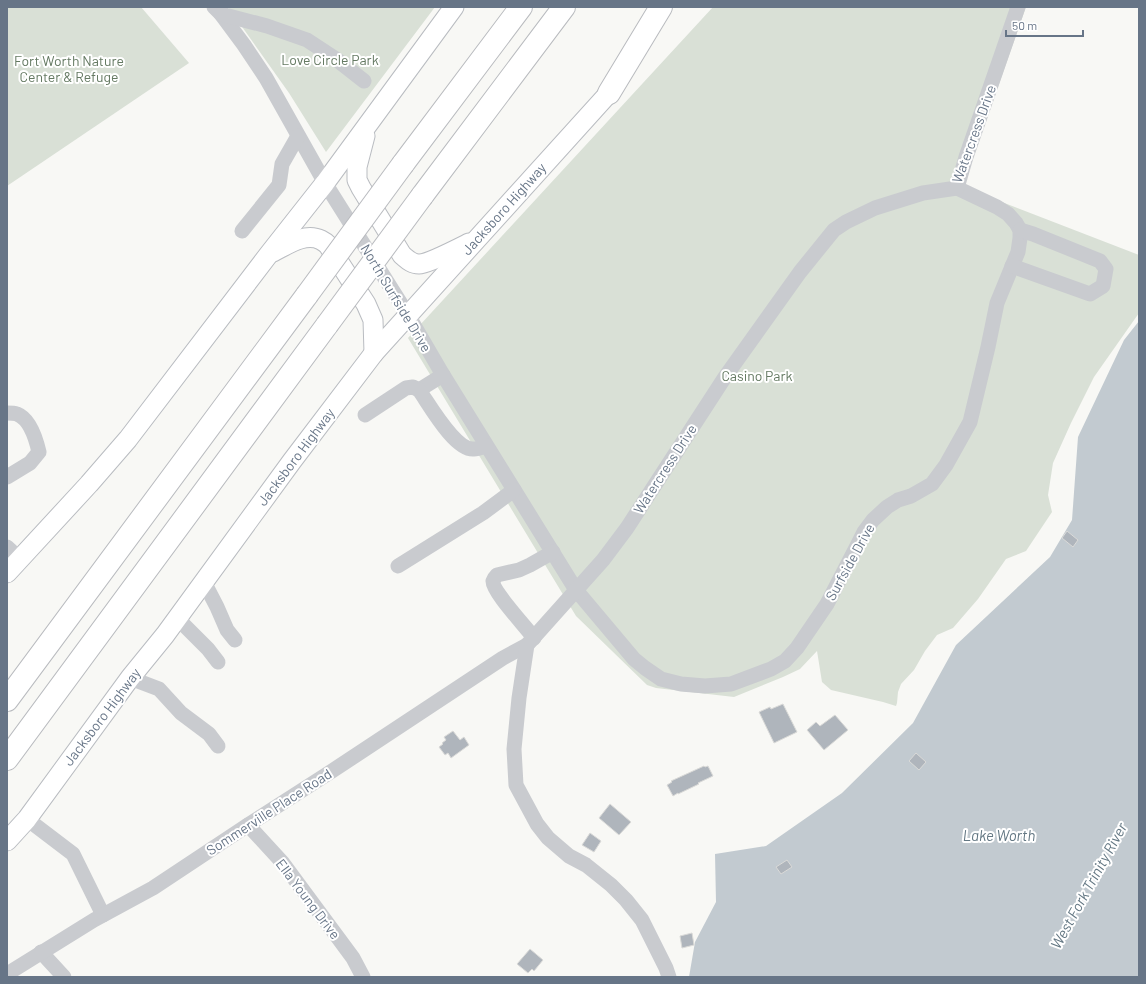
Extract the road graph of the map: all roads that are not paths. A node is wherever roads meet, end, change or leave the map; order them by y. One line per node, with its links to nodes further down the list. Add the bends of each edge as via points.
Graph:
1 (454, 7): 9 (main road)
2 (520, 7): 40 (highway, bridge)
3 (564, 7): 42 (highway, bridge)
4 (661, 7): 8 (highway)
5 (1018, 7): 12 (street, Watercress Drive)
6 (218, 11): 7 (street, via 307,40); 10 (street, North Surfside Drive, via 266,78)
7 (364, 81)
8 (609, 93): 15 (main road, Jacksboro Highway)
9 (368, 125): 11 (main road); 15 (main road, via 357,167 358,180 402,255 410,262 419,264)
10 (298, 136): 11 (street, North Surfside Drive); 14 (street, via 282,164 279,185)
11 (325, 183): 16 (main road); 18 (street, North Surfside Drive)
12 (957, 188): 13 (street, via 1008,214); 34 (street, Watercress Drive, via 923,194 875,208 834,230 800,272 726,376 627,528)
13 (1020, 230): 17 (street, Surfside Drive, via 1018,252); 17 (street, via 1100,261 1106,269 1103,286 1090,294)
14 (242, 231)
15 (476, 239): 18 (main road, Jacksboro Highway)
16 (269, 254): 19 (main road, via 296,240 308,237 320,239 328,245 366,304 373,320); 30 (main road, via 128,438 89,484)
17 (1012, 266): 34 (street, Surfside Drive, via 997,303 970,422 946,465 932,484 898,500 873,520 864,532 827,604 785,661 731,684 705,686 661,679 634,659)
18 (408, 315): 19 (main road, Jacksboro Highway); 20 (street, North Surfside Drive)
19 (374, 353): 33 (main road, Jacksboro Highway)
20 (443, 375): 21 (street); 24 (street, North Surfside Drive)
21 (419, 390): 23 (street, via 413,387 406,388); 25 (street)
22 (7, 413): 27 (street, via 17,414 25,420 35,434 39,452 30,463)
23 (365, 415)
24 (472, 422): 25 (street); 26 (street, North Surfside Drive)
25 (450, 434): 26 (street, via 462,445 473,450)
26 (486, 446): 28 (street, North Surfside Drive)
27 (7, 477)
28 (514, 490): 29 (street, North Surfside Drive); 31 (street, via 483,513)
29 (553, 552): 34 (street, North Surfside Drive); 37 (street, via 530,565 496,575 493,582)
30 (14, 553): 32 (main road)
31 (398, 566)
32 (7, 574)
33 (204, 582): 35 (main road, Jacksboro Highway); 36 (street, via 227,630)
34 (576, 590): 37 (street, Watercress Drive)
35 (177, 618): 38 (street); 39 (main road, Jacksboro Highway)
36 (235, 640)
37 (531, 642): 44 (street, Sommerville Place Road); 51 (street, via 519,698 514,749 516,784 537,824 548,838 611,885 642,920)
38 (218, 662)
39 (130, 678): 41 (street, via 159,689 181,713 209,734); 43 (main road, Jacksboro Highway)
40 (7, 700)
41 (218, 746)
42 (7, 759)
43 (27, 819): 45 (main road, Jacksboro Highway); 46 (street, via 73,854)
44 (248, 825): 46 (street, Sommerville Place Road, via 153,888); 50 (street, Ella Young Drive, via 282,862 353,958)
45 (7, 841)
46 (103, 915): 47 (street, Sommerville Place Road)
47 (41, 952): 48 (street, Sommerville Place Road); 49 (street)
48 (7, 974)
49 (64, 977)
50 (363, 977)
51 (669, 977)

